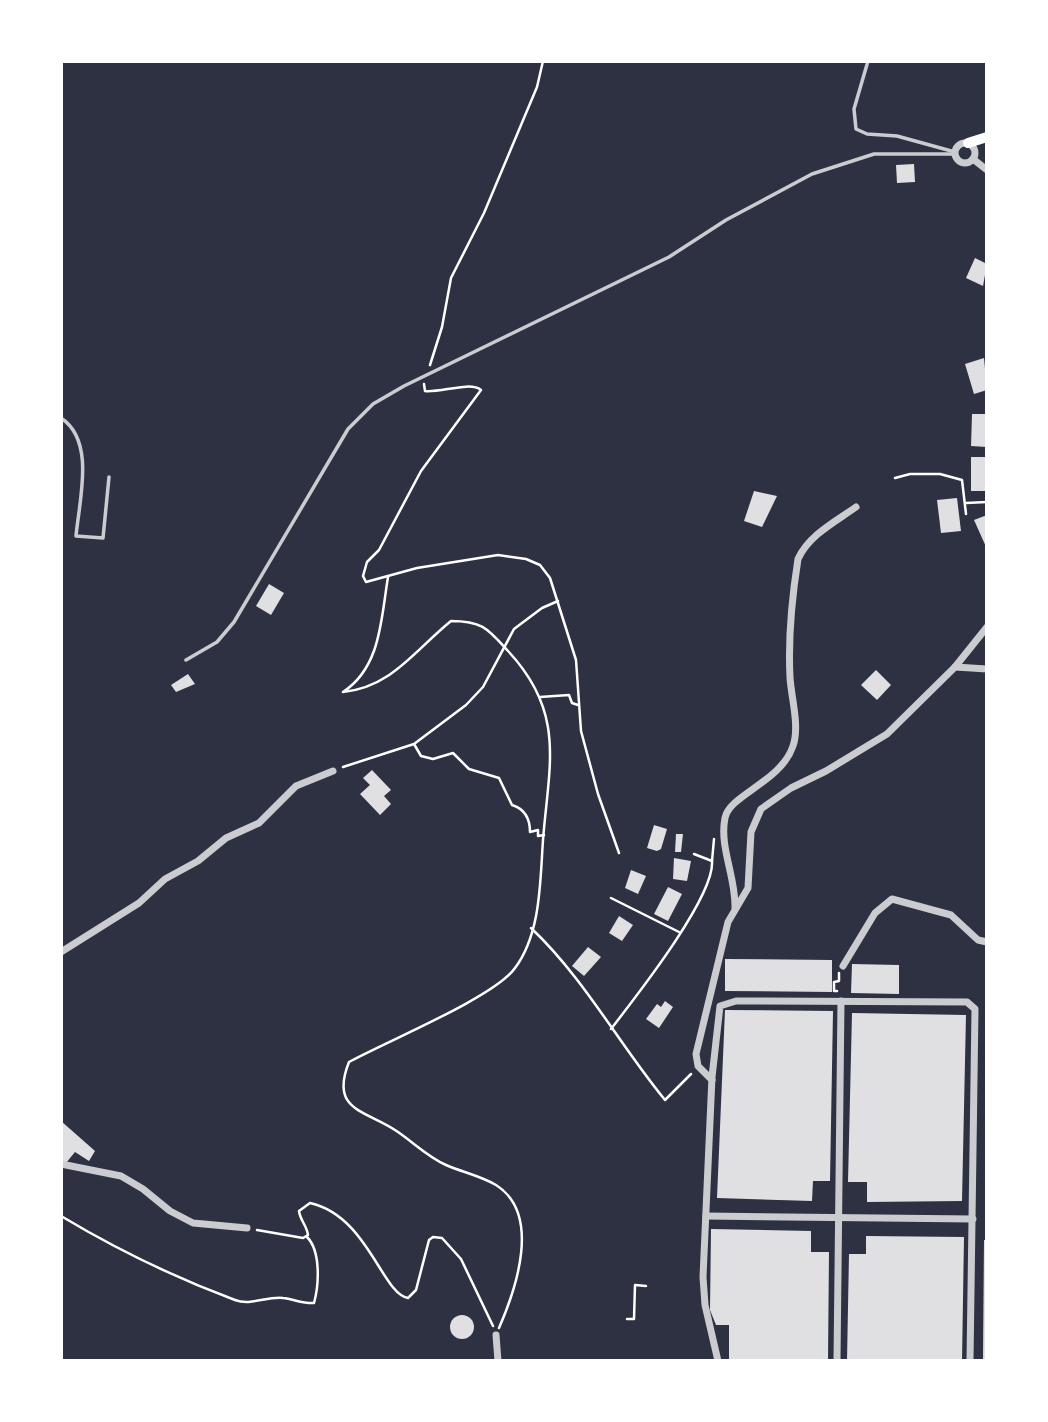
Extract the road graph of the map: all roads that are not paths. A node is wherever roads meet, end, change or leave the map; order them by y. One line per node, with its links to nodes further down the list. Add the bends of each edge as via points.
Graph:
1 (867, 61): 4 (lane, via 854,109 856,129)
2 (987, 137): 3 (main road)
3 (968, 143): 4 (street, via 959,145); 5 (street, via 974,150)
4 (955, 153): 5 (street, via 960,162); 11 (lane, via 874,154 812,174 669,257 373,404 348,429 234,622 217,642)
5 (973, 159): 6 (street)
6 (987, 170)
7 (61, 418): 8 (lane, via 80,441 76,536 103,538)
8 (109, 477)
9 (856, 507): 15 (street, via 815,535 798,559 790,644 794,746 778,770 730,805 725,816)
10 (987, 627): 12 (street)
11 (186, 660)
12 (954, 667): 13 (street); 15 (street, via 887,734 761,809 751,832 748,888)
13 (987, 669)
14 (333, 771): 17 (street, via 296,786 259,822 226,838 165,879 139,903)
15 (735, 908): 20 (street, via 696,1054 698,1066)
16 (987, 943): 18 (street, via 951,915 892,899 875,912)
17 (61, 952)
18 (841, 970)
19 (841, 1001): 20 (street, via 723,1004 717,1018); 23 (street); 24 (street, via 967,1002 975,1009)
20 (712, 1080): 22 (street)
21 (61, 1164): 25 (street, via 121,1177 194,1223)
22 (706, 1216): 23 (street); 28 (street, via 705,1305)
23 (840, 1219): 24 (street); 29 (street)
24 (973, 1219): 30 (street)
25 (247, 1228)
26 (496, 1335): 27 (street)
27 (498, 1361)
28 (718, 1361)
29 (837, 1361)
30 (970, 1361)

